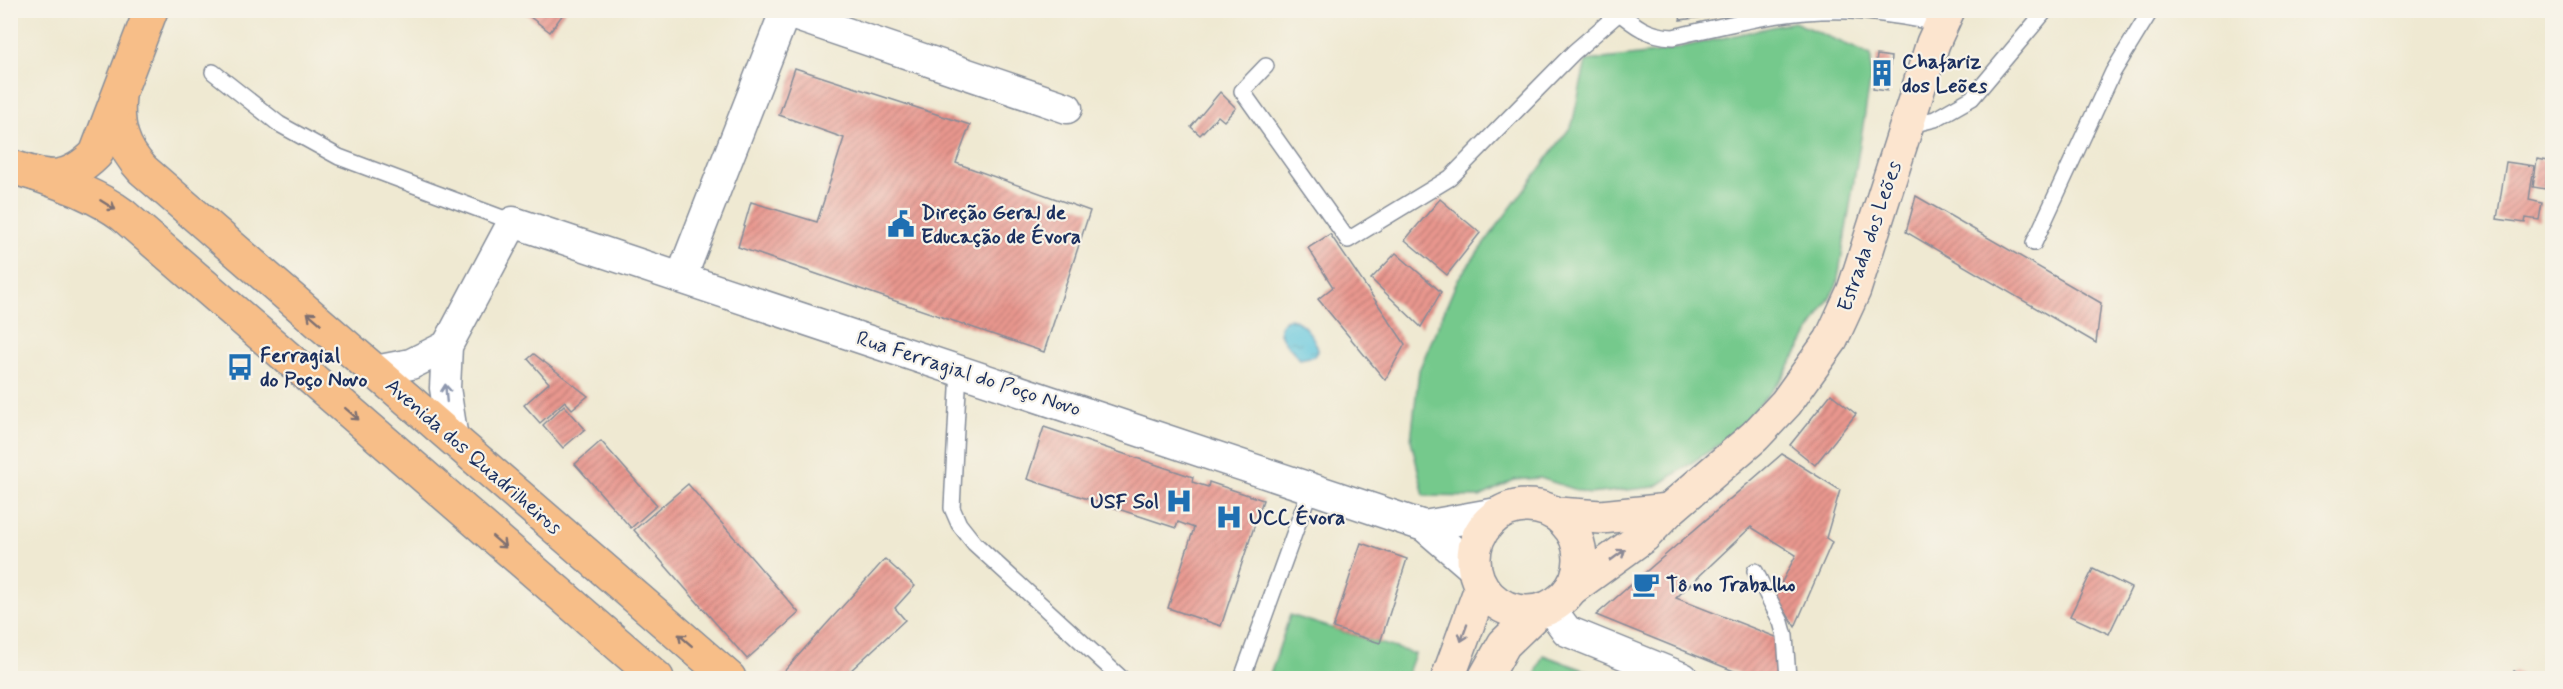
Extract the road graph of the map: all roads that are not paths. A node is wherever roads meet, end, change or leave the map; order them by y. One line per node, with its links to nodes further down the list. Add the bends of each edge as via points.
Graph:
1 (151, 10): 8 (main road)
2 (2046, 10): 10 (lane, via 1972,98 1935,119)
3 (2151, 10): 13 (lane, via 2113,72)
4 (1618, 12): 5 (lane, via 1642,31 1665,37 1772,15 1808,12 1851,10); 6 (lane, via 1450,178 1348,240 1242,91)
5 (1945, 17): 10 (main road, Estrada dos Leões)
6 (1266, 66)
7 (213, 72): 12 (lane, via 279,124 339,157)
8 (119, 96): 11 (main road, via 96,154 83,167 68,175 51,177); 17 (main road, Avenida dos Quadrilheiros, one-way to 8, via 132,158 118,124)
9 (1067, 108): 14 (street, via 785,12)
10 (1906, 126): 20 (main road, Estrada dos Leões, via 1854,290 1831,340 1786,403 1755,436)
11 (23, 170): 27 (main road, one-way to 27, via 107,203 123,215)
12 (513, 222): 14 (street, Rua Ferragial do Poço Novo); 15 (street)
13 (2034, 243)
14 (681, 278): 16 (street, Rua Ferragial do Poço Novo)
15 (447, 346): 17 (street, via 411,364); 18 (street, one-way to 15, via 445,388)
16 (959, 369): 19 (street, Rua Ferragial do Poço Novo); 29 (lane, via 952,508 959,524 974,543)
17 (375, 371): 18 (main road, Avenida dos Quadrilheiros)
18 (453, 439): 28 (main road, Avenida dos Quadrilheiros, one-way to 18)
19 (1311, 487): 23 (street, Rua Ferragial do Poço Novo); 30 (lane)
20 (1669, 510): 22 (main road, via 1601,517); 26 (main road, Estrada dos Leões, one-way to 20, via 1644,536)
21 (1497, 513): 22 (main road, via 1517,506 1538,506); 23 (street); 25 (main road, via 1482,528 1474,548)
22 (1557, 514): 26 (main road, via 1572,529 1580,549 1580,570)
23 (1424, 526): 25 (street)
24 (1755, 571): 34 (lane, via 1781,622)
25 (1478, 579): 26 (main road, via 1496,604 1515,612); 31 (main road, one-way to 31)
26 (1552, 603): 32 (main road, Estrada dos Leões, via 1515,630); 33 (street, via 1567,631)
27 (657, 678)
28 (729, 678)
29 (1121, 678)
30 (1242, 678)
31 (1448, 678)
32 (1485, 678)
33 (1683, 678)
34 (1788, 678)

